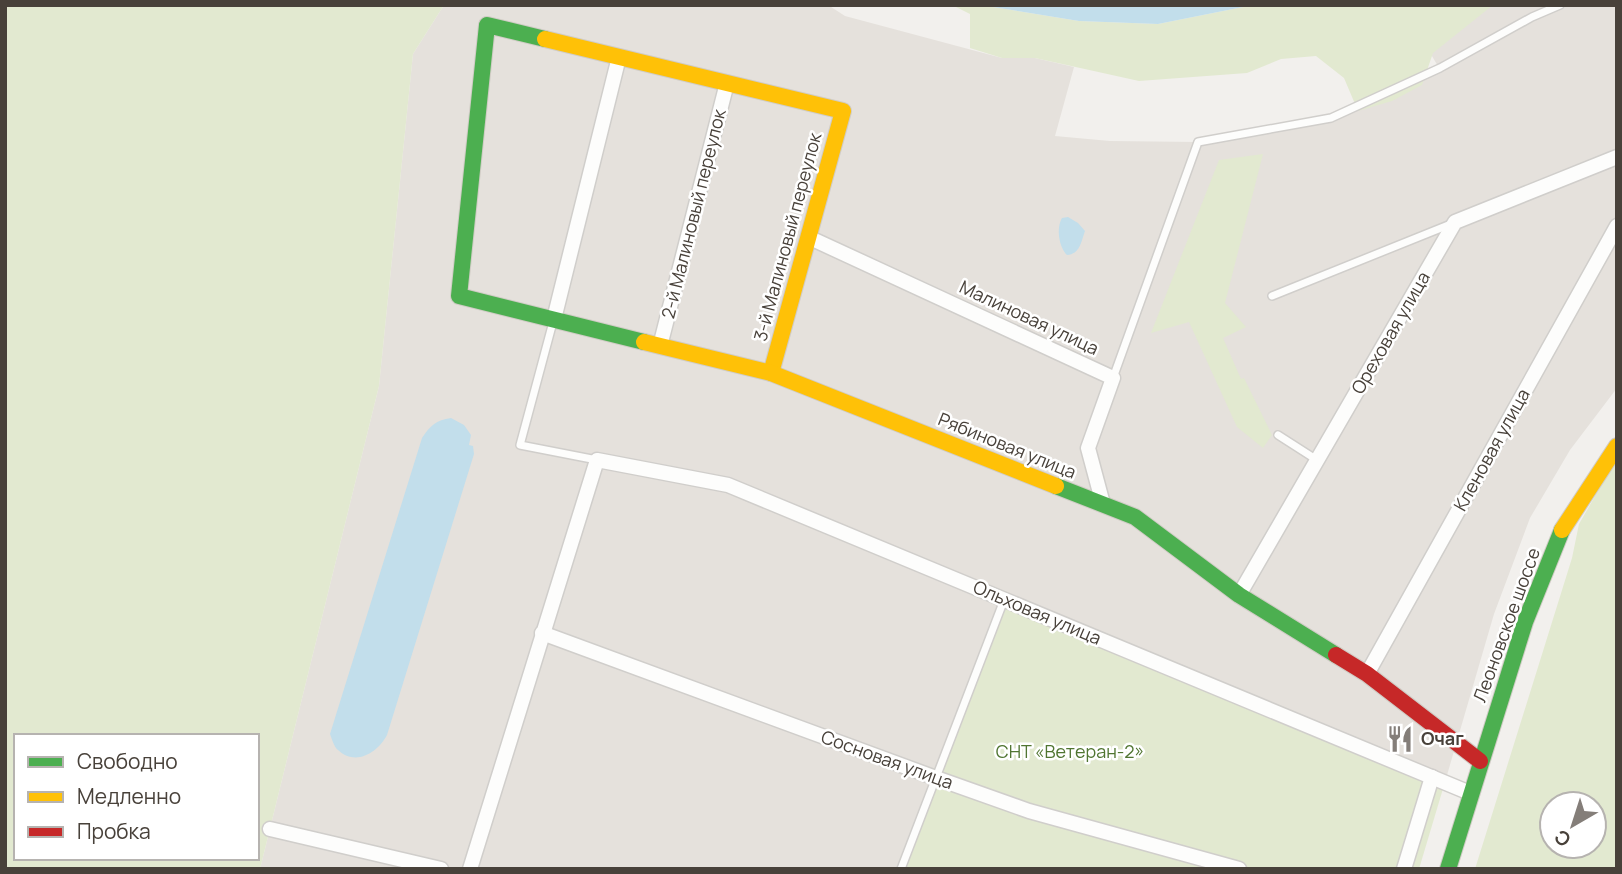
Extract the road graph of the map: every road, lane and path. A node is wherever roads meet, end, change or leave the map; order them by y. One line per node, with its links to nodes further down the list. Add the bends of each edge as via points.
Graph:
1 (1560, 5): 12 (lane, via 1331,118 1198,142)
2 (619, 57): 3 (street); 9 (street); 9 (street, Рябиновая улица, via 487,25 459,296)
3 (727, 83): 7 (street, 3-й Малиновый переулок, via 843,111); 10 (street, 2-й Малиновый переулок)
4 (1617, 157): 5 (street)
5 (1455, 222): 8 (lane); 16 (street, Ореховая улица)
6 (1617, 226): 21 (street, Кленовая улица)
7 (808, 237): 11 (street, 3-й Малиновый переулок); 12 (street, Малиновая улица)
8 (1272, 296)
9 (554, 320): 10 (street, Рябиновая улица); 15 (lane, via 520,445)
10 (660, 346): 11 (street, Рябиновая улица)
11 (771, 373): 17 (street, Рябиновая улица)
12 (1113, 378): 17 (street, via 1088,448)
13 (1278, 435): 16 (lane)
14 (1617, 446): 22 (street, Леоновское шоссе, via 1562,529 1525,622)
15 (597, 460): 19 (street, Ольховая улица, via 728,485); 20 (street)
16 (1317, 460): 18 (street, Ореховая улица)
17 (1103, 504): 18 (street, Рябиновая улица, via 1135,517)
18 (1239, 595): 21 (street, Рябиновая улица)
19 (1004, 600): 23 (street, Ольховая улица); 24 (lane)
20 (542, 632): 24 (street, Сосновая улица); 28 (street)
21 (1367, 674): 22 (street, Рябиновая улица)
22 (1480, 761): 25 (street, Леоновское шоссе)
23 (1432, 777): 25 (street, Ольховая улица); 31 (street)
24 (936, 778): 29 (lane); 30 (street, Сосновая улица, via 1029,811)
25 (1470, 793): 32 (street, Леоновское шоссе)
26 (270, 829): 27 (street)
27 (441, 869)
28 (470, 869)
29 (901, 869)
30 (1239, 869)
31 (1404, 869)
32 (1448, 869)

